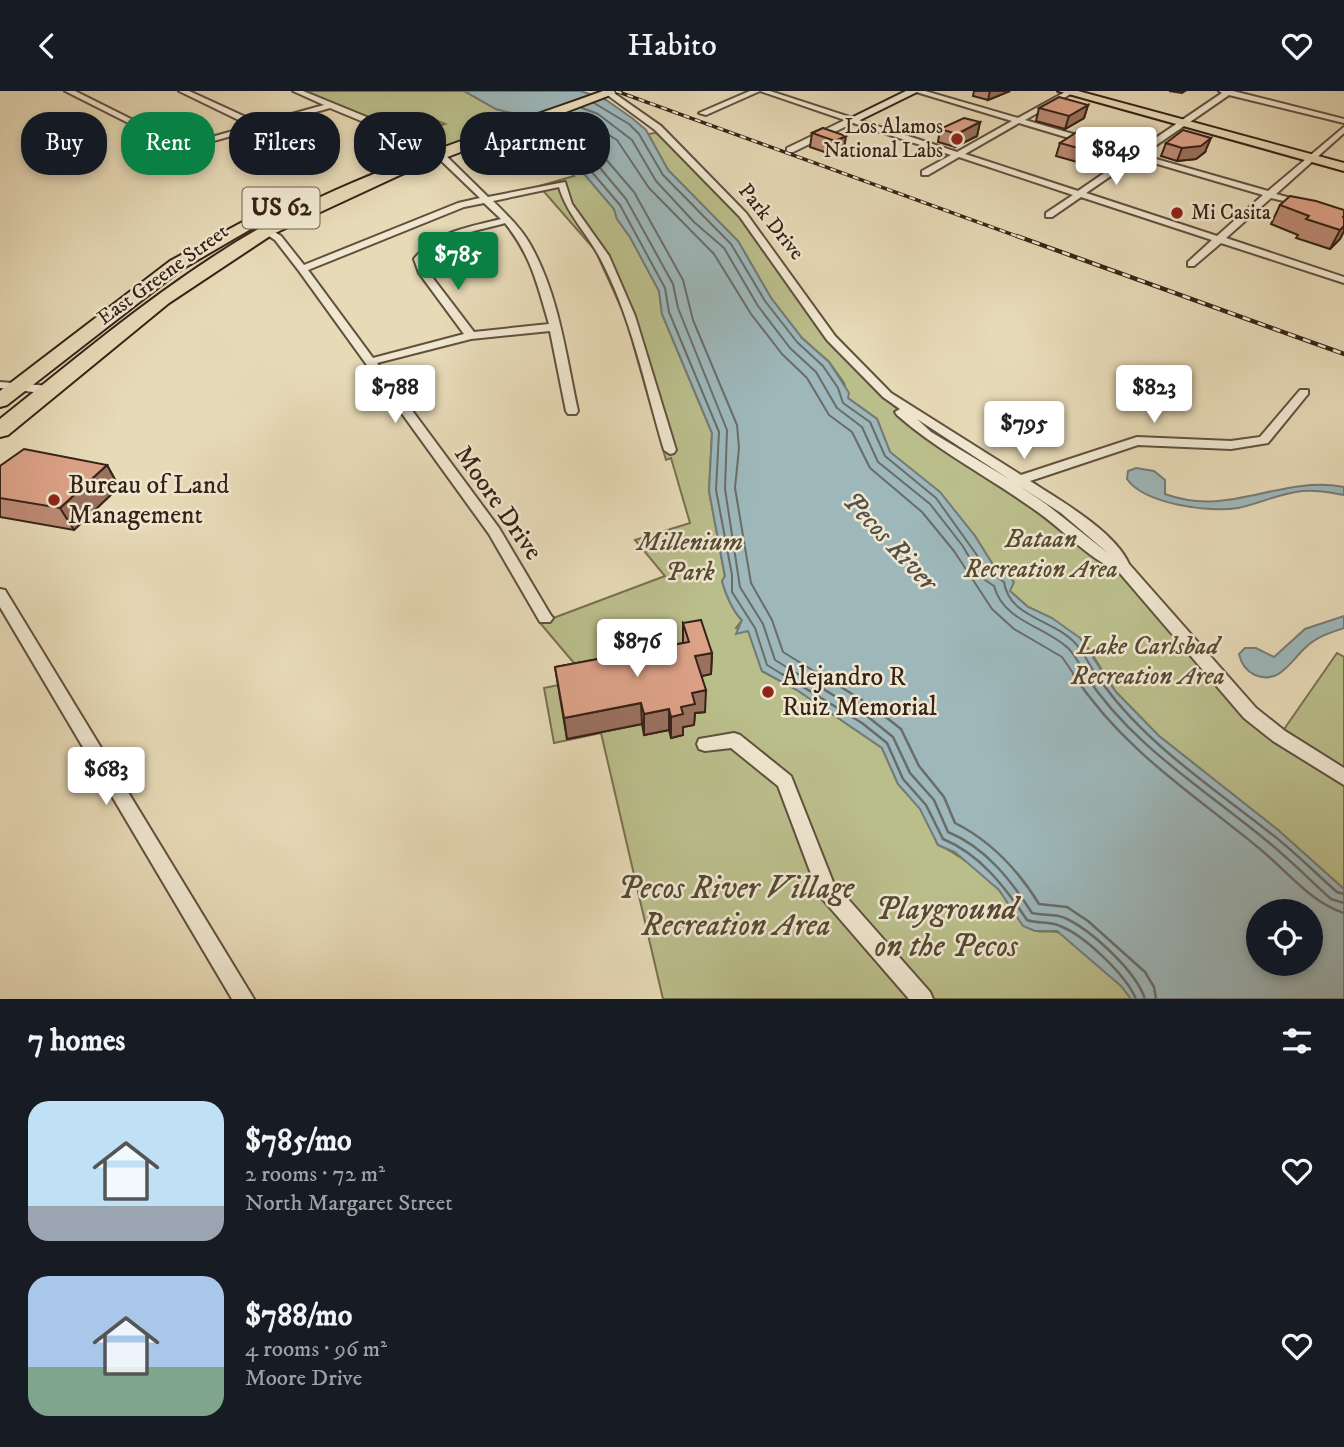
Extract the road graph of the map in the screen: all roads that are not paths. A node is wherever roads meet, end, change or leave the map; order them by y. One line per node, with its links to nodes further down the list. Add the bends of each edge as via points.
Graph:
1 (69, 91): 20 (street, via 175,146 187,148)
2 (183, 91): 12 (street)
3 (297, 91): 10 (street)
4 (756, 91): 13 (street)
5 (763, 91): 15 (street)
6 (916, 91): 15 (street); 16 (street)
7 (1070, 91): 16 (street); 18 (highway)
8 (1227, 91): 17 (street); 18 (street)
9 (604, 92): 21 (highway, East Greene Street / US 62); 49 (street, Park Drive, via 658,128 743,215 831,338)
10 (331, 105): 11 (street); 14 (street)
11 (308, 112)
12 (229, 113)
13 (703, 113)
14 (354, 115)
15 (852, 120): 22 (street); 23 (street)
16 (1018, 121): 23 (street); 24 (street)
17 (1344, 121)
18 (1185, 122): 24 (street); 25 (highway)
19 (1344, 128): 25 (street)
20 (229, 136)
21 (446, 149)
22 (790, 149)
23 (958, 154): 28 (street); 31 (street)
24 (1135, 155): 31 (street); 32 (street)
25 (1313, 156): 27 (highway); 32 (street)
26 (446, 161): 33 (street)
27 (1344, 164)
28 (925, 173)
29 (375, 175): 30 (highway, East Greene Street / US 62)
30 (364, 179): 37 (highway, East Greene Street / US 62); 38 (highway, East Greene Street / US 62)
31 (1080, 194): 35 (street); 39 (street)
32 (1269, 195): 34 (street); 39 (street)
33 (486, 199): 36 (street); 41 (street); 53 (street, via 563,184 568,204 604,256 630,316)
34 (1308, 206)
35 (1049, 215)
36 (507, 220): 43 (street, via 533,258); 44 (street, via 437,242 419,259 424,273)
37 (252, 222): 38 (street, Moore Drive); 46 (highway, East Greene Street / US 62, via 176,265)
38 (267, 231): 41 (street, Moore Drive); 47 (highway, East Greene Street / US 62, via 181,287)
39 (1219, 239): 40 (street); 42 (street)
40 (1191, 264)
41 (302, 269): 45 (street, Moore Drive)
42 (1344, 280)
43 (555, 327): 44 (street); 51 (street)
44 (471, 336): 45 (street)
45 (369, 362): 58 (street, Moore Drive, via 494,531)
46 (9, 386): 47 (street); 50 (highway, East Greene Street / US 62)
47 (50, 390): 52 (highway, East Greene Street / US 62)
48 (1304, 392): 54 (street, via 1264,440 1231,445 1137,441)
49 (887, 395): 54 (street, Park Drive); 55 (street, Park Drive, via 892,405 927,435)
50 (0, 401)
51 (572, 411)
52 (0, 430)
53 (670, 450)
54 (1022, 479): 55 (street); 56 (street, Park Drive, via 1117,553)
55 (1008, 484): 56 (street, Park Drive, via 1107,560)
56 (1123, 567): 60 (street, Park Drive, via 1251,713)
57 (0, 594): 61 (street)
58 (545, 618)
59 (705, 744): 62 (street, via 734,740 785,781 826,888)
60 (1344, 777)
61 (244, 999)
62 (923, 999)

